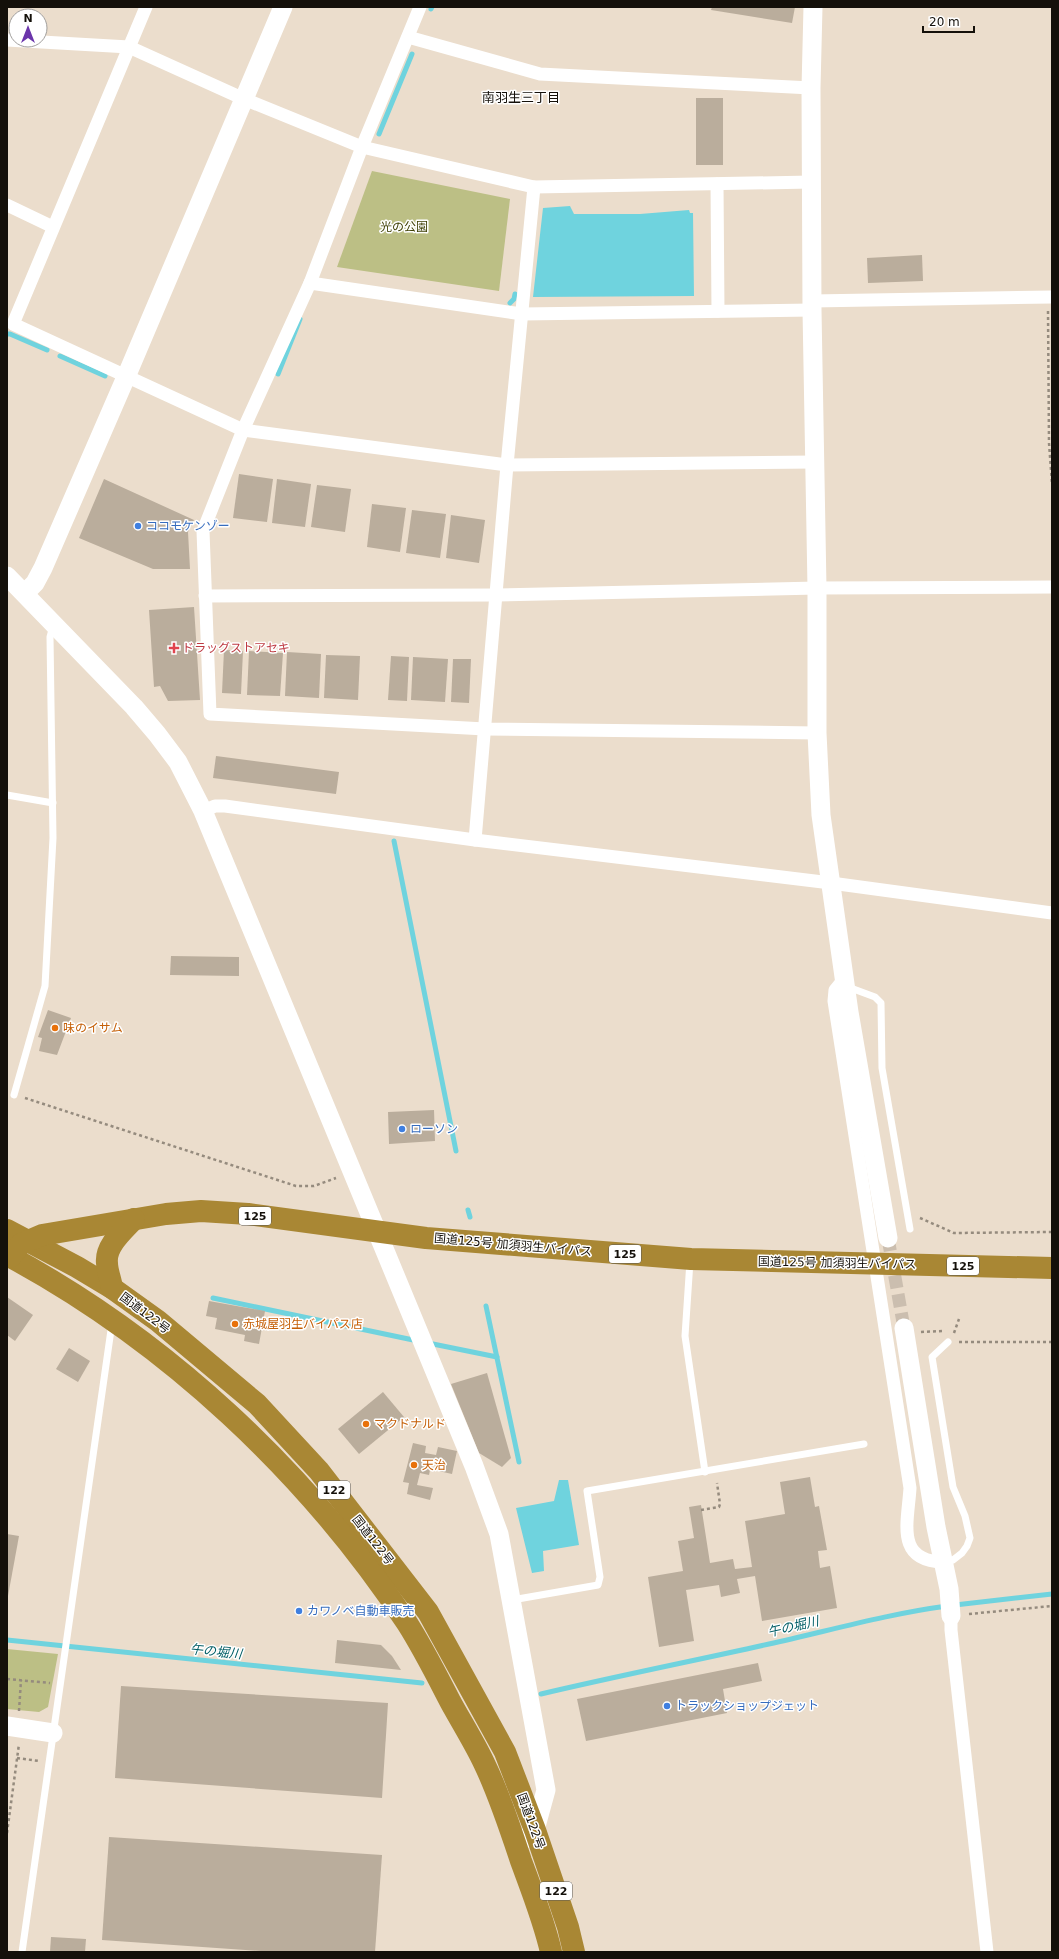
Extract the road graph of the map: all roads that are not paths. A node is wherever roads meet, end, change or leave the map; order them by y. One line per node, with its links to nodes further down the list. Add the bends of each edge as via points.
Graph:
1 (146, 7): 7 (street)
2 (283, 7): 9 (street)
3 (420, 7): 5 (street)
4 (813, 7): 8 (street)
5 (408, 37): 8 (street, via 540,74); 10 (street)
6 (48, 42): 7 (street)
7 (128, 47): 9 (street); 15 (street)
8 (811, 88): 11 (street)
9 (244, 99): 10 (street); 22 (street)
10 (362, 147): 13 (street); 16 (street)
11 (811, 182): 12 (street); 18 (street)
12 (717, 184): 13 (street); 19 (street)
13 (534, 188): 20 (street)
14 (7, 205): 15 (street)
15 (53, 227): 21 (street)
16 (310, 283): 20 (street); 23 (street)
17 (1050, 297): 18 (street)
18 (812, 306): 19 (street); 24 (street)
19 (718, 311): 20 (street)
20 (522, 314): 25 (street)
21 (10, 324): 22 (street)
22 (126, 377): 23 (street); 29 (street, via 43,568 35,583)
23 (243, 430): 25 (street); 31 (street, via 203,531)
24 (815, 462): 25 (street); 28 (street)
25 (507, 465): 30 (street)
26 (7, 576): 29 (street)
27 (1052, 587): 28 (street)
28 (817, 588): 30 (street); 34 (street)
29 (25, 593): 32 (street)
30 (496, 595): 31 (street); 33 (street)
31 (205, 596): 33 (street, via 210,714)
32 (54, 624): 36 (lane, via 50,637); 37 (street, via 157,734 178,762)
33 (485, 729): 34 (street); 38 (street)
34 (817, 733): 39 (street, via 822,815)
35 (7, 795): 36 (lane)
36 (53, 803): 42 (lane, via 45,986)
37 (203, 811): 38 (street, via 215,806 225,806); 46 (street)
38 (475, 840): 39 (street)
39 (831, 883): 40 (street); 41 (street)
40 (1052, 913)
41 (845, 982): 44 (lane, via 875,997 881,1003 882,1068); 47 (street); 51 (street, via 835,990 834,1000)
42 (14, 1095)
43 (134, 1219): 46 (highway, 国道125号 加須羽生バイパス / 125, via 201,1211 248,1214); 48 (highway, 国道125号 加須羽生バイパス / 125, via 42,1235); 53 (highway, via 114,1241 109,1252 106,1263)
44 (910, 1229)
45 (7, 1230): 48 (highway, 国道122号 / 122)
46 (376, 1231): 50 (highway, 国道125号 加須羽生バイパス / 125, via 509,1245); 60 (street, via 471,1458 496,1527)
47 (888, 1238)
48 (28, 1240): 49 (highway, 国道125号 加須羽生バイパス / 125); 53 (highway, 国道122号 / 122)
49 (8, 1256): 54 (highway, 国道122号 / 122)
50 (691, 1259): 51 (highway, 国道125号 加須羽生バイパス / 125); 58 (lane, via 685,1336)
51 (874, 1264): 52 (highway, 国道125号 加須羽生バイパス / 125); 59 (street, via 910,1488 907,1543 912,1551 921,1557 932,1562)
52 (1052, 1268)
53 (112, 1288): 64 (highway, 国道122号 / 122, via 158,1321 257,1404 319,1470 428,1612 505,1752)
54 (112, 1321): 63 (lane); 65 (highway, 国道122号 / 122, via 181,1373 239,1424 296,1481 363,1560 408,1625 484,1763)
55 (911, 1330): 59 (street)
56 (948, 1342): 59 (lane, via 932,1357 953,1487 965,1516 970,1538 962,1553 953,1560)
57 (864, 1444): 58 (lane)
58 (705, 1472): 60 (lane, via 587,1491 599,1573 598,1585)
59 (943, 1562): 61 (street)
60 (512, 1600): 64 (street, via 546,1790)
61 (951, 1616): 69 (street)
62 (12, 1721): 63 (street)
63 (53, 1733): 66 (lane)
64 (536, 1830): 65 (street); 68 (highway, 国道122号 / 122)
65 (516, 1846): 67 (highway, 国道122号 / 122)
66 (22, 1952)
67 (551, 1952)
68 (574, 1952)
69 (987, 1952)

